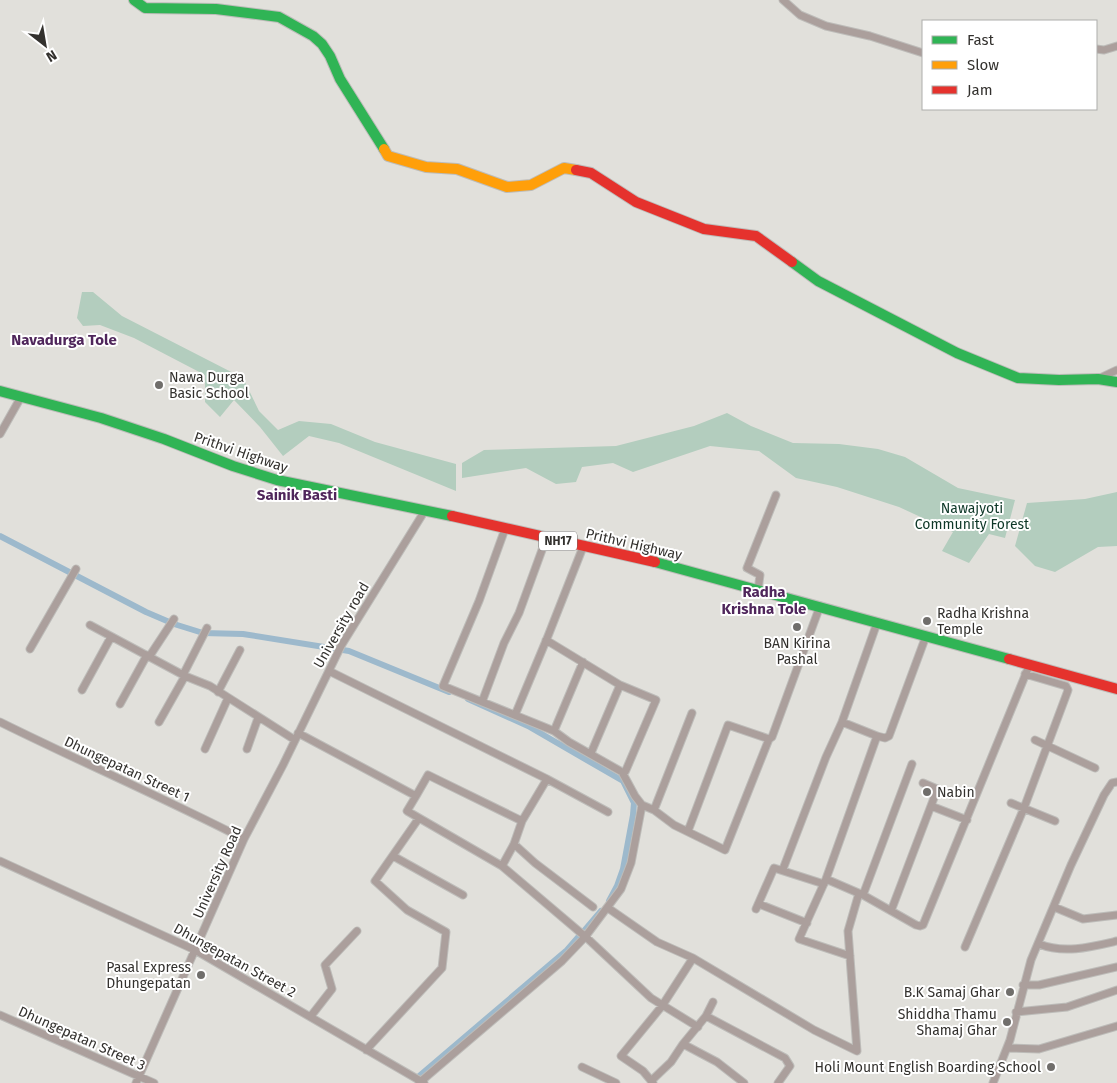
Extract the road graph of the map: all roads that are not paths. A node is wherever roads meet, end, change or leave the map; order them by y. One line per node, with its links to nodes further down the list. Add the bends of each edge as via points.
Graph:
1 (134, 0): 7 (main road, via 145,8 216,9 279,18 313,36 330,56 340,79 388,156 426,167 457,169 507,187 531,185 564,168 591,173 636,202 704,229 756,236 818,281 957,353 1018,378)
2 (782, 0): 5 (street, via 800,15 826,26)
3 (1117, 46): 4 (street)
4 (1097, 49)
5 (922, 53)
6 (1117, 370): 7 (street)
7 (1098, 379): 8 (main road)
8 (1117, 382)
9 (0, 391): 10 (main road, Prithvi Highway / NH17)
10 (21, 396): 11 (street); 13 (main road, Prithvi Highway / NH17, via 101,418 277,480)
11 (0, 434)
12 (776, 495): 18 (street, via 747,568 760,575)
13 (424, 512): 14 (main road, Prithvi Highway / NH17); 32 (street, University road, via 341,646)
14 (505, 529): 15 (main road, Prithvi Highway / NH17); 39 (street, via 443,686)
15 (546, 539): 16 (main road, Prithvi Highway / NH17); 39 (street)
16 (582, 547): 18 (main road, Prithvi Highway / NH17, via 664,564); 26 (street)
17 (76, 568): 27 (street)
18 (758, 590): 19 (main road, Prithvi Highway / NH17)
19 (820, 606): 21 (main road, Prithvi Highway / NH17); 50 (street, via 772,737)
20 (174, 619): 29 (street)
21 (877, 623): 24 (main road, Prithvi Highway / NH17); 46 (street)
22 (90, 625): 25 (street)
23 (208, 628): 33 (street)
24 (926, 636): 31 (main road, Prithvi Highway / NH17); 48 (street, via 889,736)
25 (110, 637): 29 (street); 36 (street)
26 (546, 640): 30 (street); 42 (street)
27 (30, 649)
28 (240, 650): 37 (street)
29 (148, 656): 33 (street); 40 (street)
30 (583, 662): 34 (street); 47 (street)
31 (1027, 670): 35 (main road, Prithvi Highway / NH17); 52 (street, via 1066,686 1068,690); 73 (street)
32 (329, 671): 49 (street, University road); 60 (street)
33 (184, 676): 37 (street); 45 (street)
34 (620, 685): 55 (street); 59 (street, via 656,700 626,770)
35 (1117, 689)
36 (82, 690)
37 (218, 692): 38 (street)
38 (228, 698): 43 (street); 53 (street)
39 (482, 702): 42 (street)
40 (120, 704)
41 (692, 713): 70 (street)
42 (515, 715): 47 (street)
43 (258, 718): 49 (street); 54 (street)
44 (0, 722): 77 (street, Dhungepatan Street 1)
45 (159, 722)
46 (842, 722): 48 (street); 82 (street)
47 (554, 731): 55 (street)
48 (878, 736): 83 (street)
49 (297, 737): 56 (street, University road); 65 (street)
50 (768, 739): 76 (street, via 728,725); 76 (street, via 725,850)
51 (1035, 740): 52 (street)
52 (1047, 745): 58 (street); 69 (street)
53 (205, 749)
54 (246, 749)
55 (591, 753): 59 (street)
56 (288, 755): 77 (street, University Road)
57 (912, 764): 84 (street)
58 (1095, 768)
59 (622, 772): 67 (street)
60 (547, 779): 71 (street); 74 (street)
61 (1117, 782): 87 (street, via 1112,783 1104,795)
62 (923, 784): 63 (street)
63 (938, 790): 64 (street); 68 (street)
64 (951, 795)
65 (416, 796): 72 (street, via 407,811); 74 (street, via 428,776)
66 (1011, 803): 69 (street)
67 (642, 805): 70 (street); 88 (street, via 631,862 621,889)
68 (931, 806): 73 (street); 89 (street)
69 (1024, 808): 75 (street); 96 (street)
70 (654, 810): 76 (street)
71 (608, 812)
72 (418, 818): 79 (street); 81 (street)
73 (967, 820): 89 (street, via 925,923 916,925)
74 (522, 821): 78 (street)
75 (1055, 822)
76 (688, 831)
77 (244, 839): 97 (street, University Road)
78 (514, 844): 81 (street); 86 (street)
79 (393, 856): 85 (street); 113 (street, via 375,881 407,910 446,932 442,968)
80 (0, 861): 97 (street, Dhungepatan Street 2)
81 (502, 866): 93 (street)
82 (783, 869): 83 (street); 91 (street, via 774,868 758,906)
83 (825, 881): 84 (street); 91 (street)
84 (861, 894): 89 (street); 98 (street, via 849,927)
85 (463, 895)
86 (593, 907)
87 (1054, 907): 90 (street, via 1083,919); 95 (street)
88 (608, 908): 93 (street); 99 (street, via 657,942)
89 (891, 911)
90 (1117, 915)
91 (807, 923): 98 (street, via 798,939)
92 (357, 931): 107 (street, via 325,965 332,989)
93 (586, 937): 104 (street); 116 (street)
94 (1117, 941): 95 (street, via 1068,950 1050,949)
95 (1039, 944): 101 (street)
96 (966, 947)
97 (195, 950): 107 (street, Dhungepatan Street 2); 115 (street, University Road)
98 (850, 956): 99 (street, via 857,1051 814,1030)
99 (693, 958): 104 (street)
100 (1117, 967): 101 (street, via 1039,985)
101 (1024, 985): 105 (street)
102 (1117, 990): 105 (street, via 1067,1007)
103 (713, 1002): 108 (street)
104 (662, 1006): 109 (street); 117 (street, via 621,1056 643,1071)
105 (1016, 1012): 112 (street)
106 (0, 1015): 115 (street, Dhungepatan Street 3)
107 (310, 1016): 113 (street, Dhungepatan Street 2)
108 (706, 1016): 109 (street); 121 (street, via 785,1058 790,1066)
109 (698, 1026): 111 (street)
110 (1117, 1026): 112 (street, via 1039,1049)
111 (683, 1044): 117 (street); 120 (street, via 716,1062)
112 (1007, 1048): 122 (street)
113 (366, 1050): 116 (street, Dhungepatan Street 2)
114 (582, 1067): 119 (street)
115 (138, 1080): 118 (street, Dhungepatan Street 3)
116 (421, 1082)
117 (652, 1082)
118 (154, 1083)
119 (616, 1083)
120 (744, 1083)
121 (778, 1083)
122 (993, 1083)

